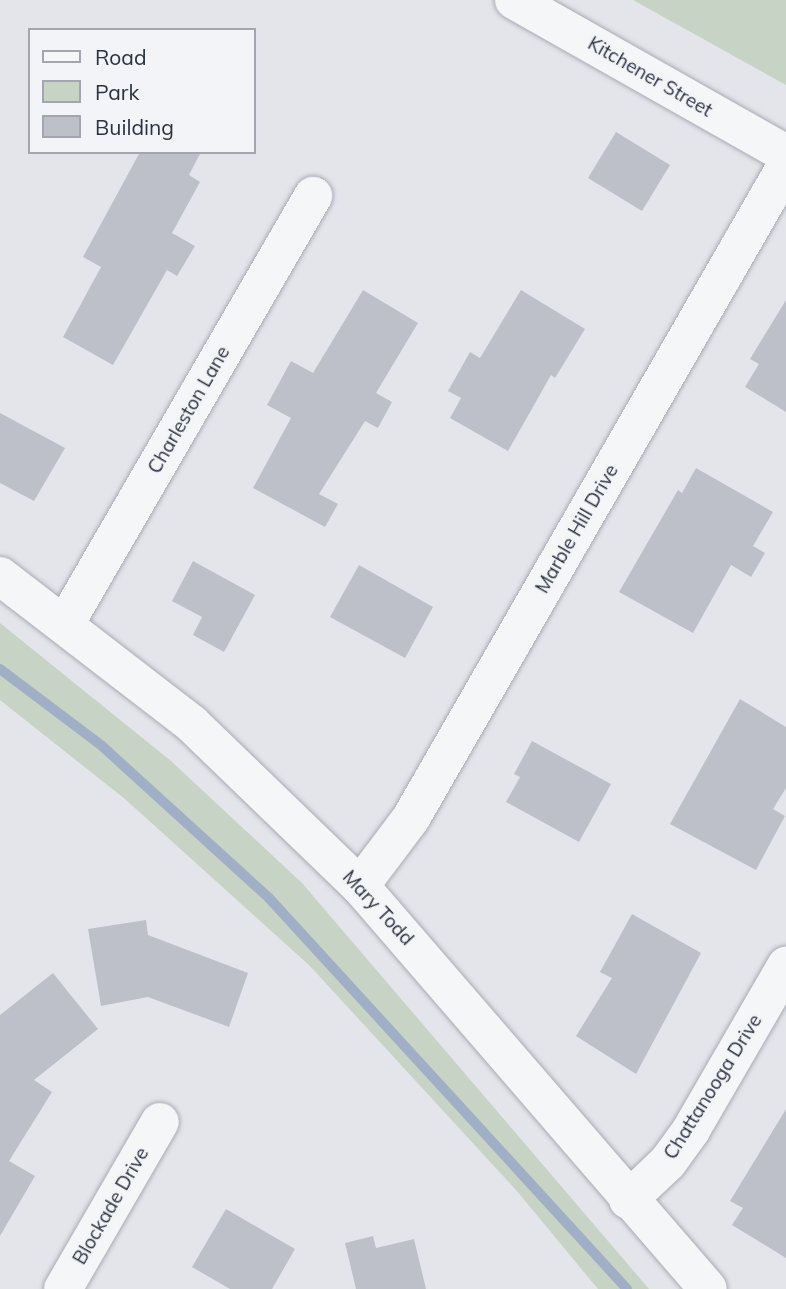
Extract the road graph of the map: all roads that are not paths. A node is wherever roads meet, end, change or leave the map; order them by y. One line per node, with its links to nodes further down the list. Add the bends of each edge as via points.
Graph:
1 (514, 0): 2 (street, Kitchener Street)
2 (786, 155)
3 (786, 166): 7 (street, Marble Hill Drive, via 411,818)
4 (313, 196): 6 (street, Charleston Lane)
5 (0, 576): 6 (street, Mary Todd)
6 (65, 624): 7 (street, Mary Todd, via 192,724)
7 (360, 886): 10 (street, Mary Todd)
8 (786, 966): 10 (street, Chattanooga Drive, via 691,1130 668,1162)
9 (160, 1122): 11 (street, Blockade Drive)
10 (628, 1200): 12 (street, Mary Todd)
11 (63, 1289)
12 (708, 1289)

